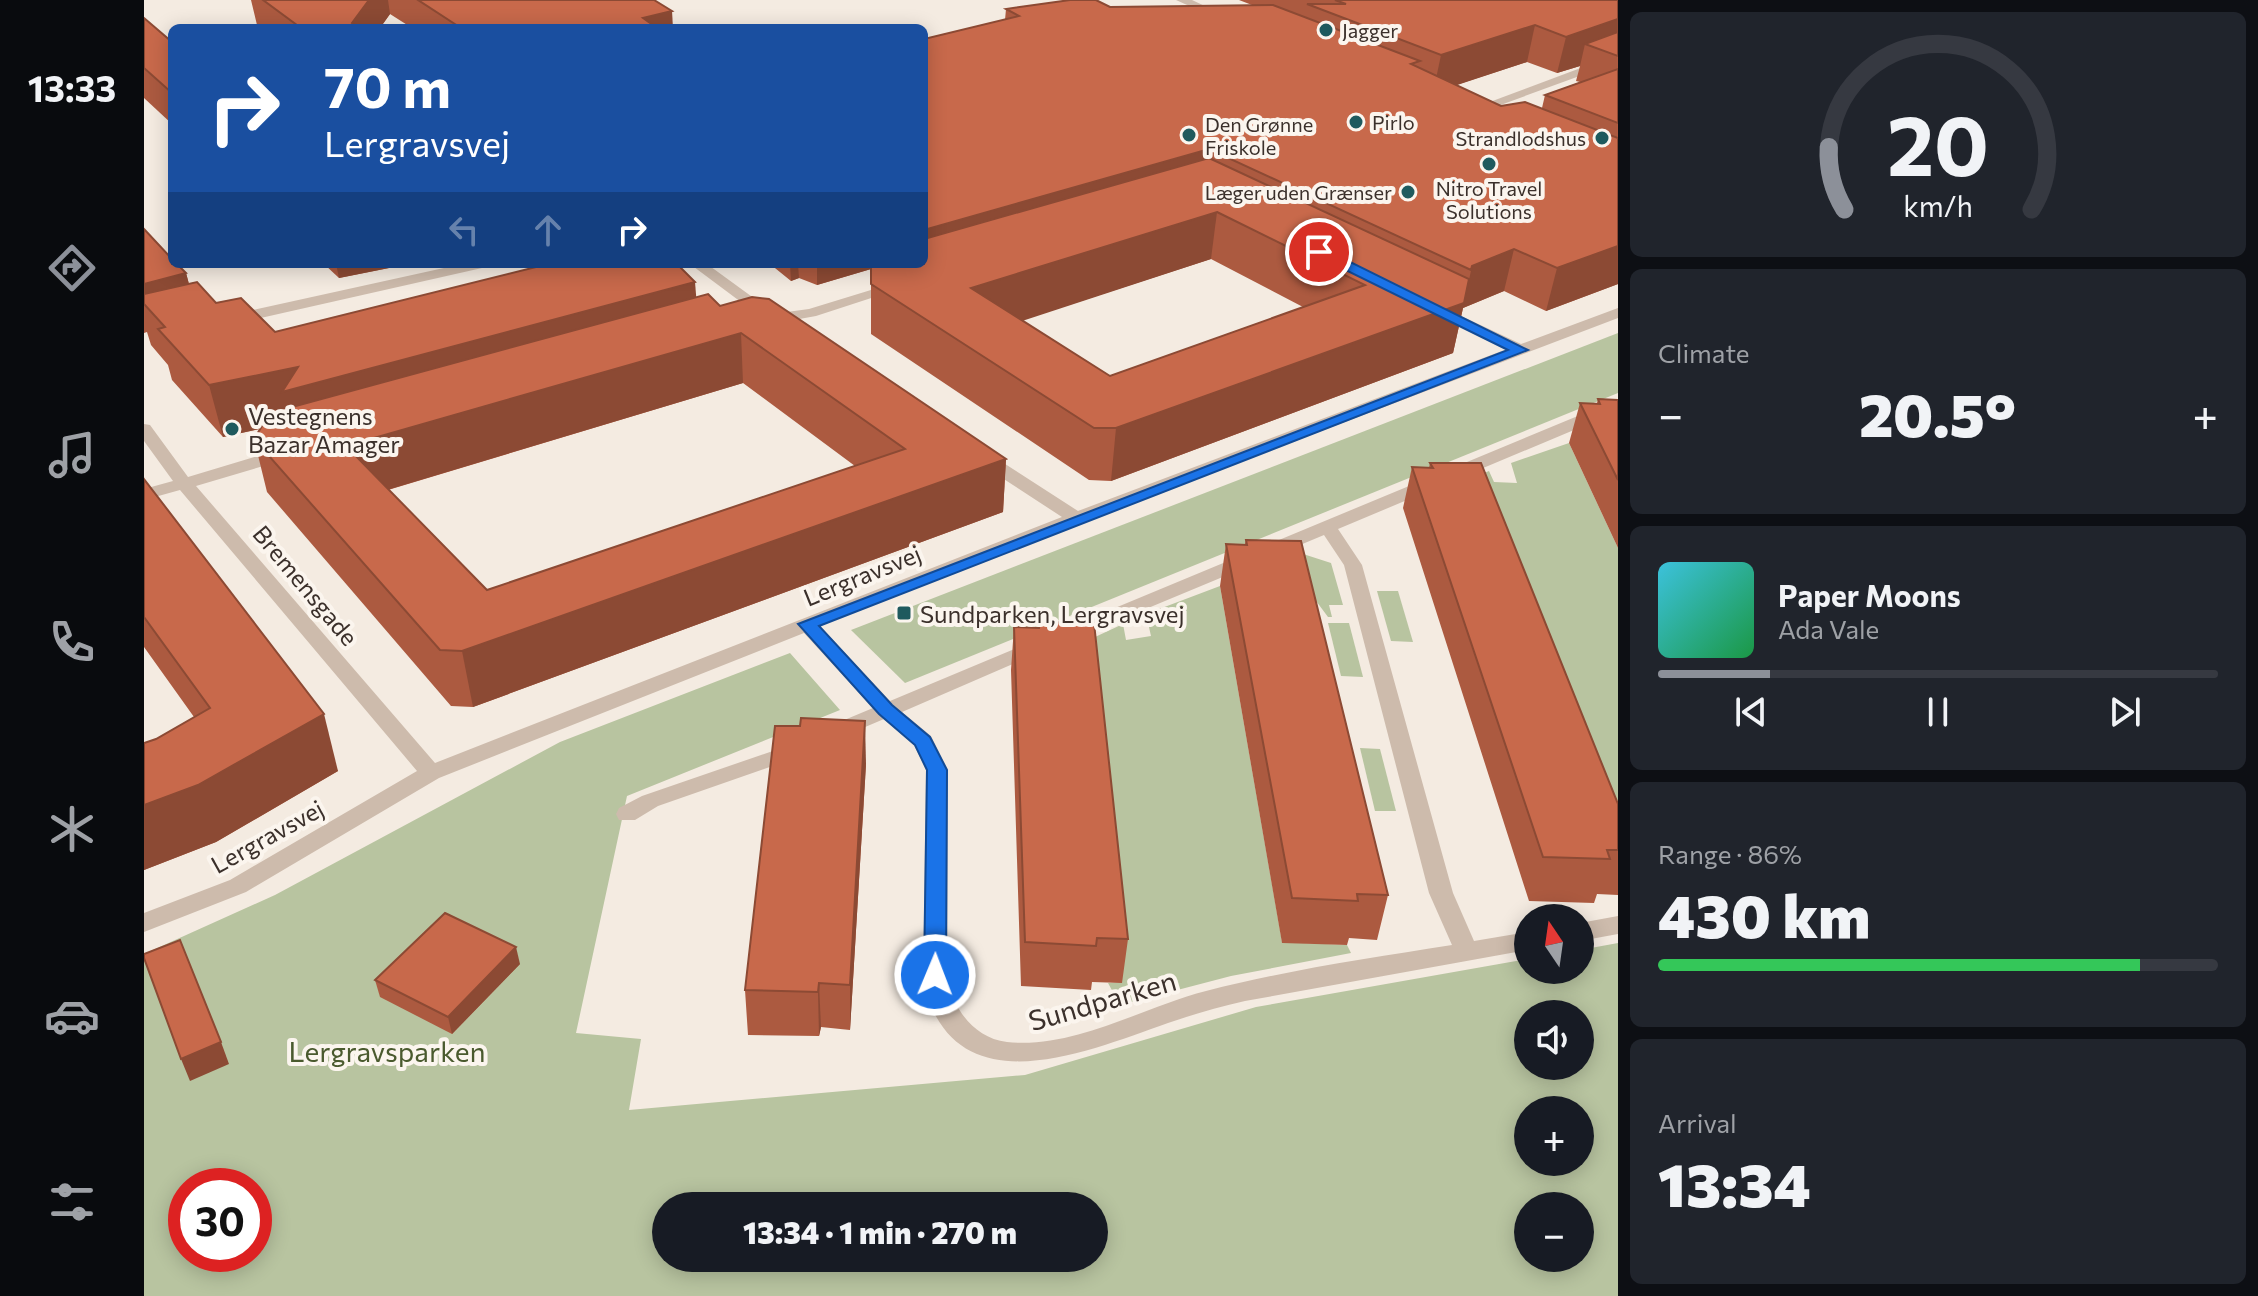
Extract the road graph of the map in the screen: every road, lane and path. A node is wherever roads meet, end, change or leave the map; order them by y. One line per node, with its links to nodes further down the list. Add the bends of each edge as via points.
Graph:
1 (1182, 0): 2 (street)
2 (1229, 19)
3 (1618, 58): 5 (street)
4 (1452, 108): 5 (street)
5 (1466, 113): 6 (street)
6 (1493, 124)
7 (464, 268): 13 (street)
8 (703, 268): 12 (street)
9 (918, 281): 12 (street, via 811,313)
10 (1420, 301): 16 (street)
11 (1618, 313): 16 (street, Lergravsvej)
12 (772, 318): 14 (street); 15 (street)
13 (220, 322)
14 (745, 325)
15 (797, 334)
16 (1521, 350): 23 (street, Lergravsvej)
17 (1618, 418): 24 (street, via 1591,417)
18 (144, 429): 21 (street, Bremensgade)
19 (305, 448): 21 (street)
20 (973, 450): 23 (street)
21 (183, 482): 22 (street); 27 (street, Bremensgade)
22 (144, 495)
23 (1076, 518): 25 (street, Lergravsvej)
24 (1327, 526): 26 (street); 33 (street, via 1353,565 1441,893)
25 (807, 624): 26 (street, Sundparken); 27 (street, Lergravsvej)
26 (886, 709): 28 (street); 33 (street, Sundparken, via 923,741 937,770 935,981 939,1003 951,1023 971,1039 1003,1052 1039,1053 1206,1001)
27 (431, 773): 29 (street, Lergravsvej, via 238,886)
28 (627, 814)
29 (144, 923)
30 (1618, 925): 31 (street)
31 (1594, 929)
32 (1514, 944): 33 (street, Sundparken)
33 (1467, 952)

